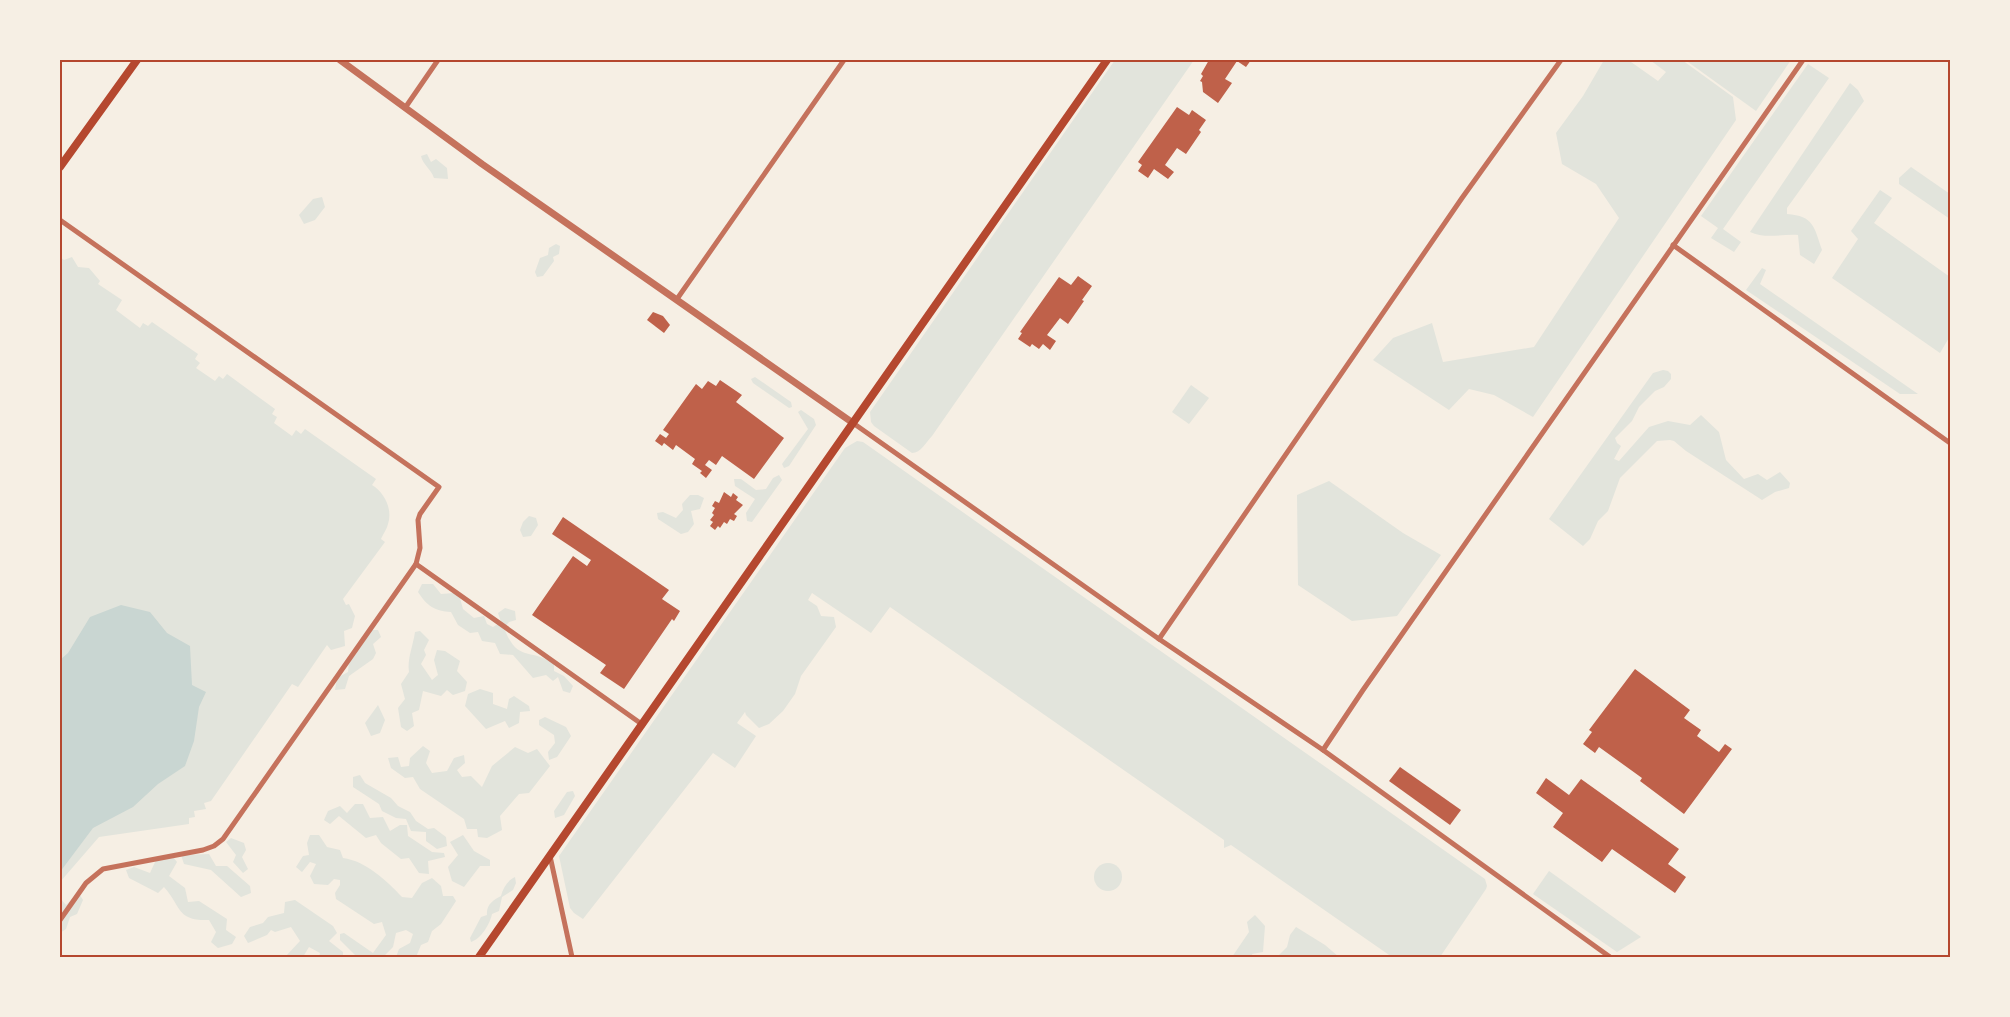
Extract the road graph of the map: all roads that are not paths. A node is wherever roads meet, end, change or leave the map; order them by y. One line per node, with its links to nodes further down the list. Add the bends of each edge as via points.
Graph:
1 (137, 60): 9 (main road)
2 (340, 60): 8 (street)
3 (438, 60): 8 (street)
4 (844, 60): 12 (street)
5 (1107, 60): 13 (main road)
6 (1561, 60): 16 (street, via 1462,198)
7 (1803, 60): 11 (street)
8 (405, 108): 12 (street)
9 (60, 167)
10 (60, 220): 15 (street, via 439,487 418,520 420,548)
11 (1672, 246): 14 (street); 18 (street)
12 (676, 299): 13 (street)
13 (853, 423): 16 (street); 17 (main road)
14 (1950, 443)
15 (416, 564): 17 (street); 20 (street, via 221,840 203,850 103,869 86,883)
16 (1159, 639): 18 (street)
17 (643, 725): 19 (main road)
18 (1323, 750): 23 (street)
19 (550, 856): 21 (main road); 22 (street)
20 (60, 920)
21 (479, 957)
22 (572, 957)
23 (1610, 957)

